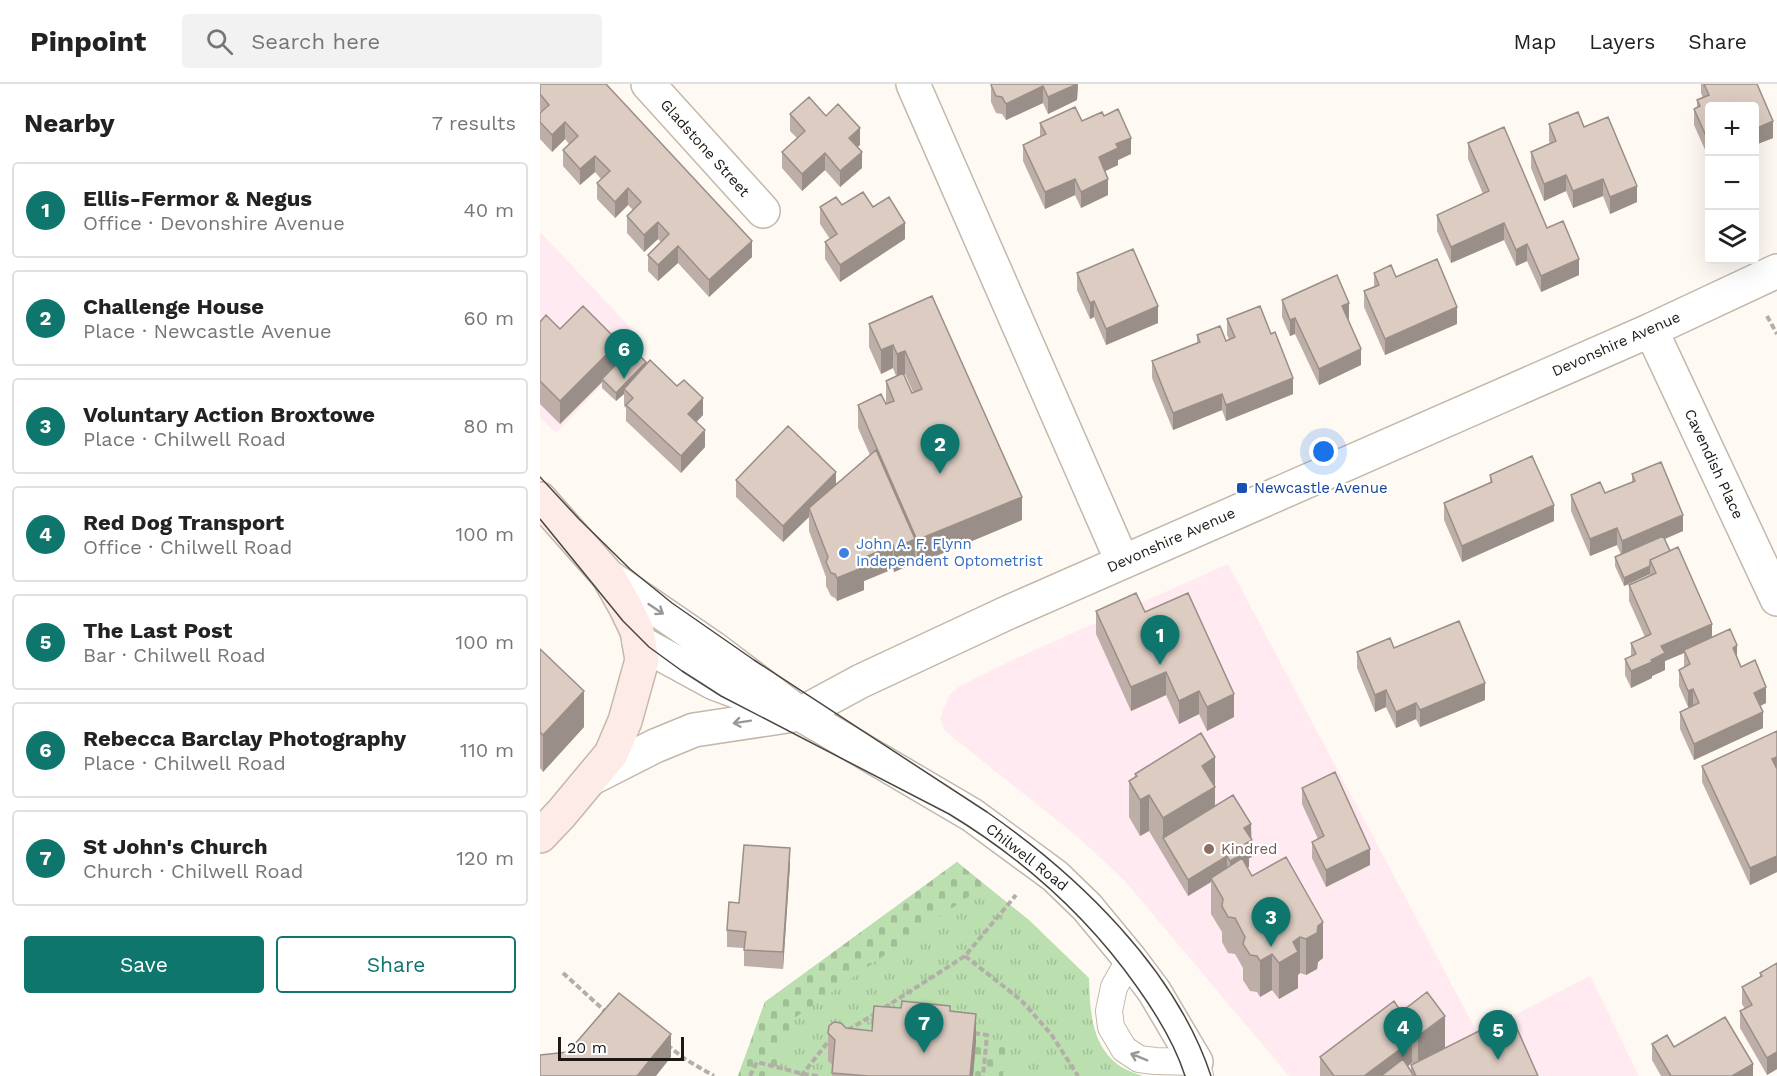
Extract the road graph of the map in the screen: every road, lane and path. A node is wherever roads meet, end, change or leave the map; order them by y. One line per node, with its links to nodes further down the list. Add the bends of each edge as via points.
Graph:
1 (648, 84): 3 (street, Gladstone Street)
2 (913, 84): 7 (street)
3 (763, 211)
4 (1777, 271): 5 (street, Devonshire Avenue)
5 (1651, 330): 7 (street, Devonshire Avenue); 9 (street, Cavendish Place)
6 (540, 499): 8 (main road, Chilwell Road)
7 (1122, 561): 11 (street, Devonshire Avenue, via 889,668)
8 (608, 576): 10 (main road, Chilwell Road); 11 (street, Chilwell Road, one-way to 11)
9 (1777, 599)
10 (639, 642): 11 (street, Chilwell Road, via 714,683); 12 (main road, via 642,660 625,721 611,754)
11 (800, 714): 12 (street, one-way to 12, via 694,730); 14 (street, Chilwell Road, via 972,815)
12 (592, 778): 13 (main road)
13 (540, 836)
14 (1041, 866): 15 (path); 16 (street, Chilwell Road, via 1088,907)
15 (965, 956): 19 (path); 31 (path, via 1021,1000 1051,1034)
16 (1130, 959): 25 (street, Chilwell Road, via 1154,991); 25 (lane, one-way to 16, via 1139,1059 1124,1049 1111,1027 1109,1011 1114,987)
17 (563, 973): 18 (path)
18 (611, 1017)
19 (863, 1022): 20 (path); 21 (path)
20 (873, 1023)
21 (845, 1032)
22 (968, 1032): 30 (path, via 987,1035)
23 (837, 1037): 26 (path, via 828,1042)
24 (666, 1044): 27 (path)
25 (1198, 1069)
26 (802, 1075): 28 (path, via 757,1062); 29 (path)
27 (714, 1076)
28 (750, 1076)
29 (818, 1076)
30 (983, 1076)
31 (1078, 1076)

